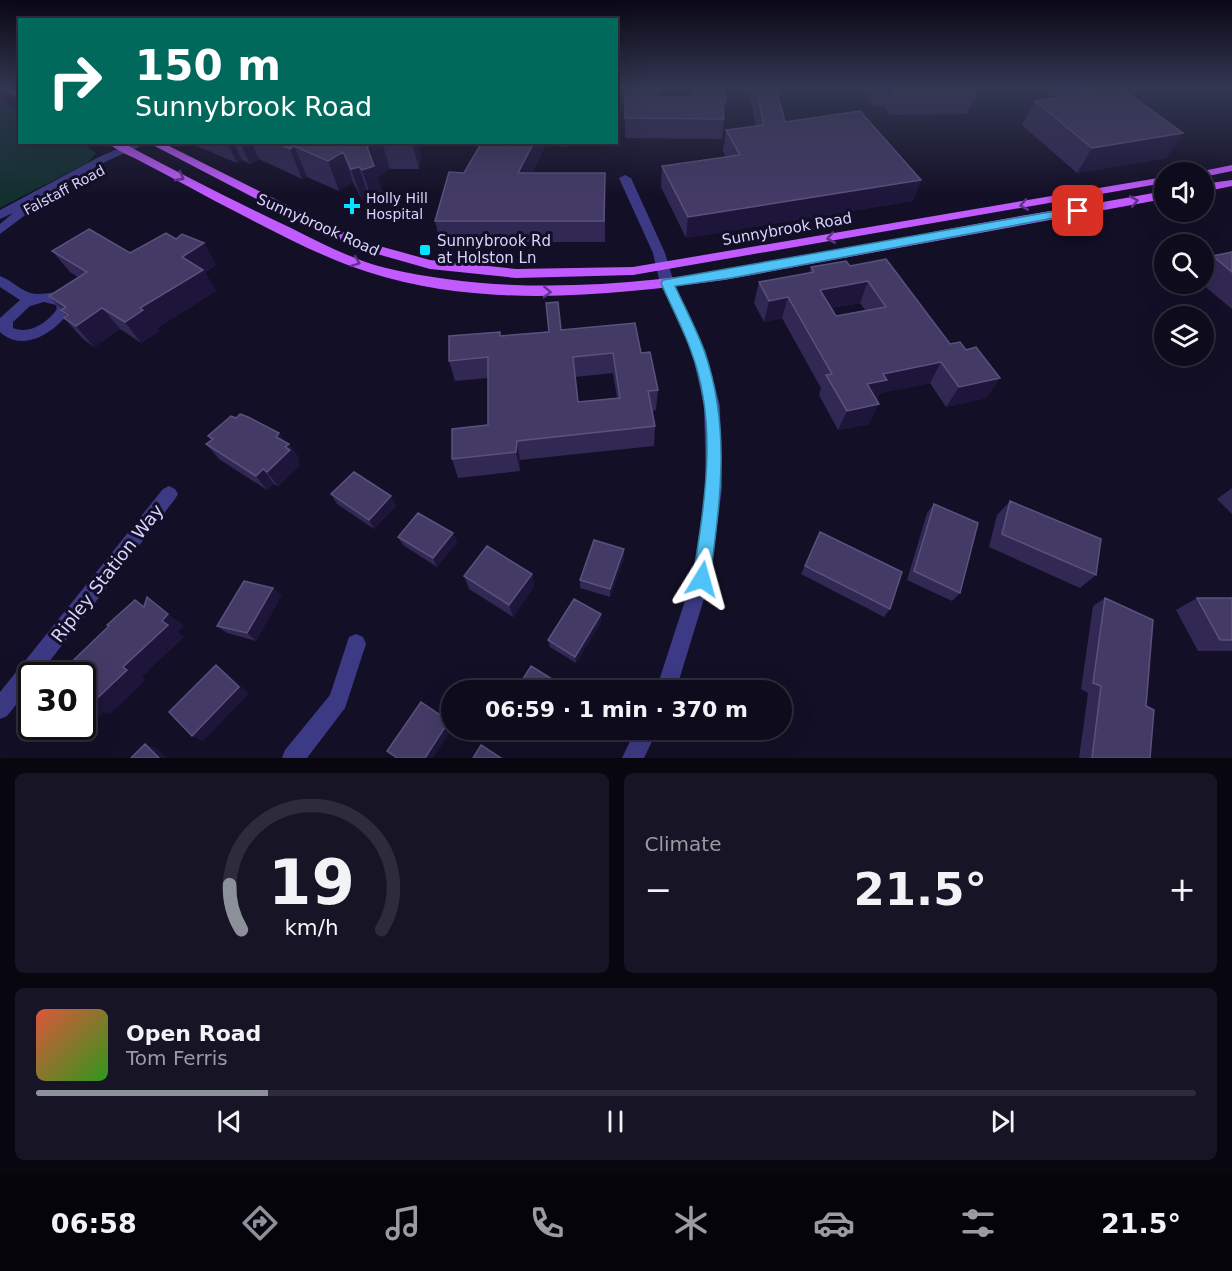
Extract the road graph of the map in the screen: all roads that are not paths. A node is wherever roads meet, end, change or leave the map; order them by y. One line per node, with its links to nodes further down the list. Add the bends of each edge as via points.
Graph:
1 (116, 144): 4 (main road, Sunnybrook Road)
2 (140, 144): 4 (street, Falstaff Road)
3 (156, 144): 16 (main road, Sunnybrook Road, via 335,233 401,258 512,274)
4 (128, 151): 12 (street, Falstaff Road, via 103,159); 14 (street, Falstaff Road, via 112,164 20,213); 18 (main road, Sunnybrook Road, one-way to 18, via 296,236 381,271 486,289 559,292)
5 (1232, 168): 6 (main road)
6 (1214, 172)
7 (626, 178): 16 (street, via 659,253)
8 (1154, 182): 13 (main road, Sunnybrook Road, one-way to 13)
9 (1232, 183): 10 (main road)
10 (1214, 186)
11 (1154, 197): 15 (main road, Sunnybrook Road, one-way to 11)
12 (0, 215)
13 (945, 218): 15 (main road, via 926,230); 16 (main road, Sunnybrook Road, one-way to 16)
14 (0, 230)
15 (926, 237): 18 (main road, Sunnybrook Road)
16 (661, 267): 18 (street)
17 (0, 281): 19 (street)
18 (667, 283): 23 (street, via 699,352 712,406 715,459 702,579)
19 (34, 299): 20 (street); 20 (street, via 60,300 64,309 61,316 46,328 23,335 6,330)
20 (5, 309)
21 (169, 494): 24 (street, Ripley Station Way)
22 (356, 644): 26 (street, via 338,701)
23 (669, 680)
24 (0, 709)
25 (642, 740): 27 (street)
26 (293, 758)
27 (633, 758)

